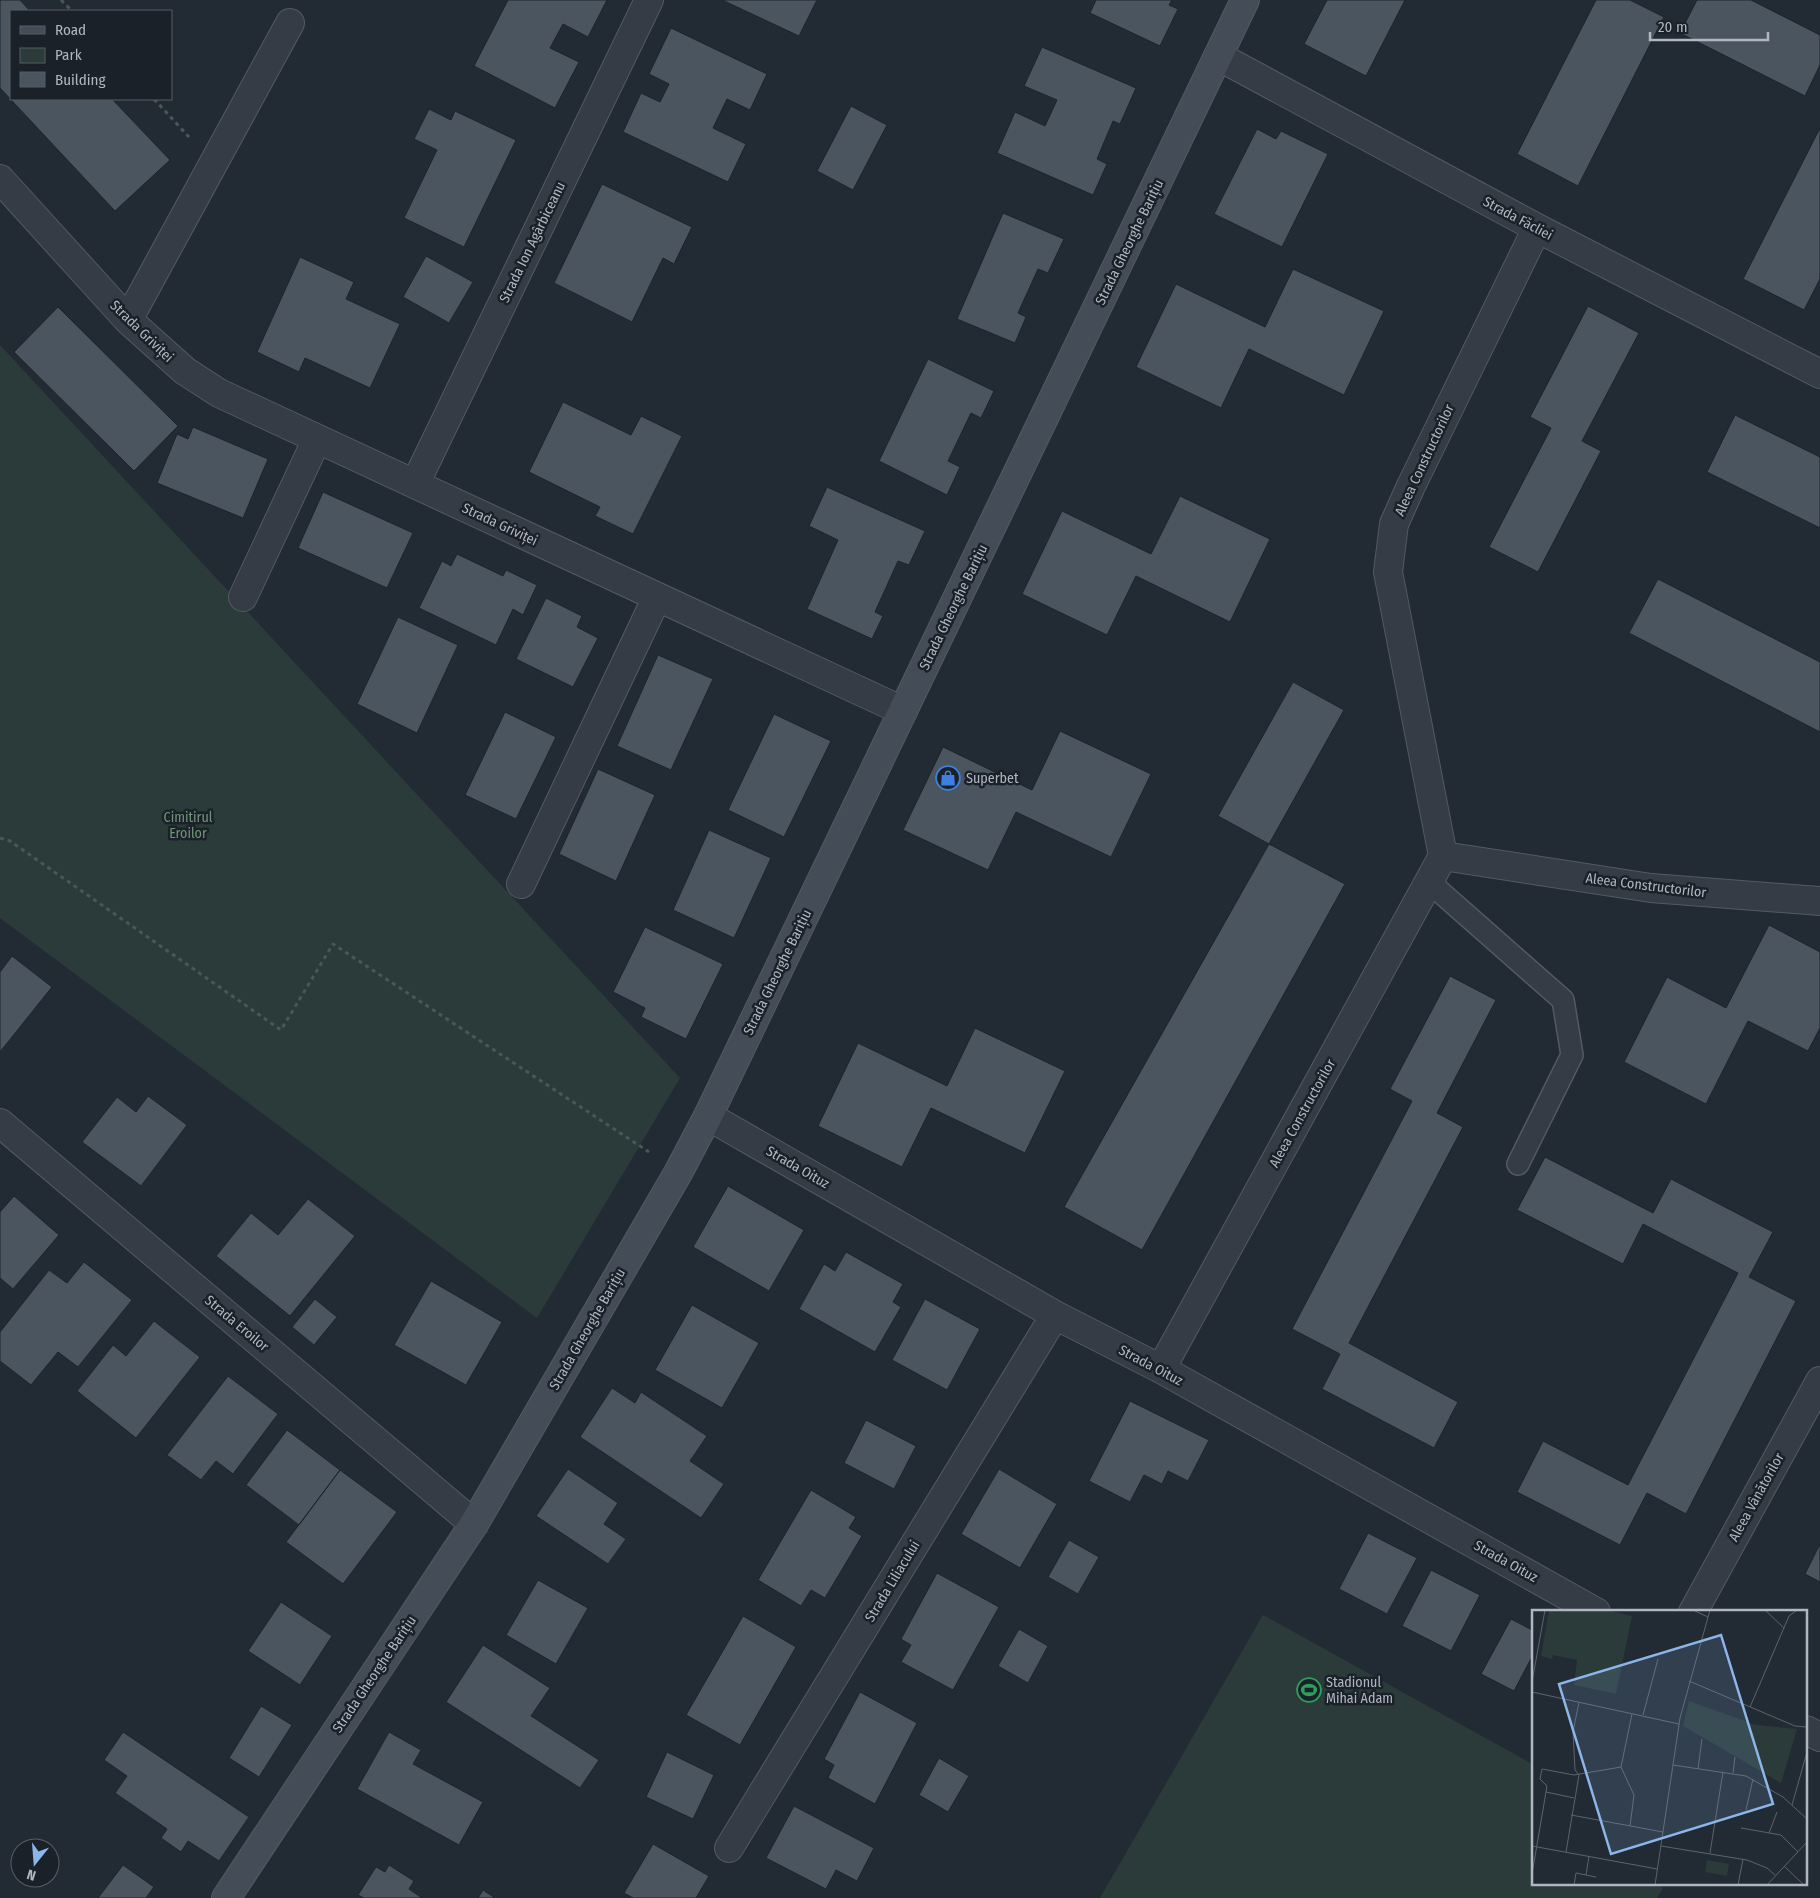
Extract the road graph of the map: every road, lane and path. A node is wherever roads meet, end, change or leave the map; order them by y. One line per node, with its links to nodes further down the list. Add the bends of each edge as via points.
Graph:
1 (61, 0): 4 (path)
2 (649, 0): 14 (street, Strada Ion Agârbiceanu)
3 (1245, 0): 6 (street, Strada Gheorghe Barițiu)
4 (71, 10)
5 (290, 23): 8 (street)
6 (1218, 56): 10 (street, Strada Făcliei); 17 (street, Strada Gheorghe Barițiu)
7 (155, 100): 8 (path)
8 (214, 163): 11 (street)
9 (0, 179): 11 (street, Strada Griviței)
10 (1537, 228): 12 (street, Strada Făcliei); 19 (street, Aleea Constructorilor, via 1394,524 1388,572)
11 (128, 320): 13 (street, Strada Griviței, via 185,371 219,393)
12 (1820, 374)
13 (317, 439): 14 (street, Strada Griviței); 15 (street)
14 (414, 484): 16 (street, Strada Griviței)
15 (243, 597)
16 (657, 597): 17 (street, Strada Griviței); 21 (street)
17 (903, 711): 23 (street, Strada Gheorghe Barițiu)
18 (0, 838): 26 (path, via 10,841 280,1030 333,944)
19 (1443, 856): 20 (street, Aleea Constructorilor); 22 (street, Aleea Constructorilor, via 1651,888)
20 (1429, 882): 25 (lane, via 1563,1000 1572,1055); 28 (street, Aleea Constructorilor)
21 (521, 884)
22 (1820, 901)
23 (708, 1116): 26 (street, Strada Gheorghe Barițiu); 27 (street, Strada Oituz)
24 (0, 1122): 30 (street, Strada Eroilor)
25 (1518, 1164)
26 (678, 1173): 30 (street, Strada Gheorghe Barițiu)
27 (1055, 1315): 28 (street, Strada Oituz); 35 (street, Strada Liliacului)
28 (1161, 1369): 31 (street, Strada Oituz)
29 (1820, 1382): 32 (street, Aleea Vânătorilor)
30 (474, 1524): 36 (street, Strada Gheorghe Barițiu)
31 (1592, 1610)
32 (1694, 1610)
33 (1808, 1731): 34 (street)
34 (1820, 1737)
35 (729, 1848)
36 (226, 1898)

